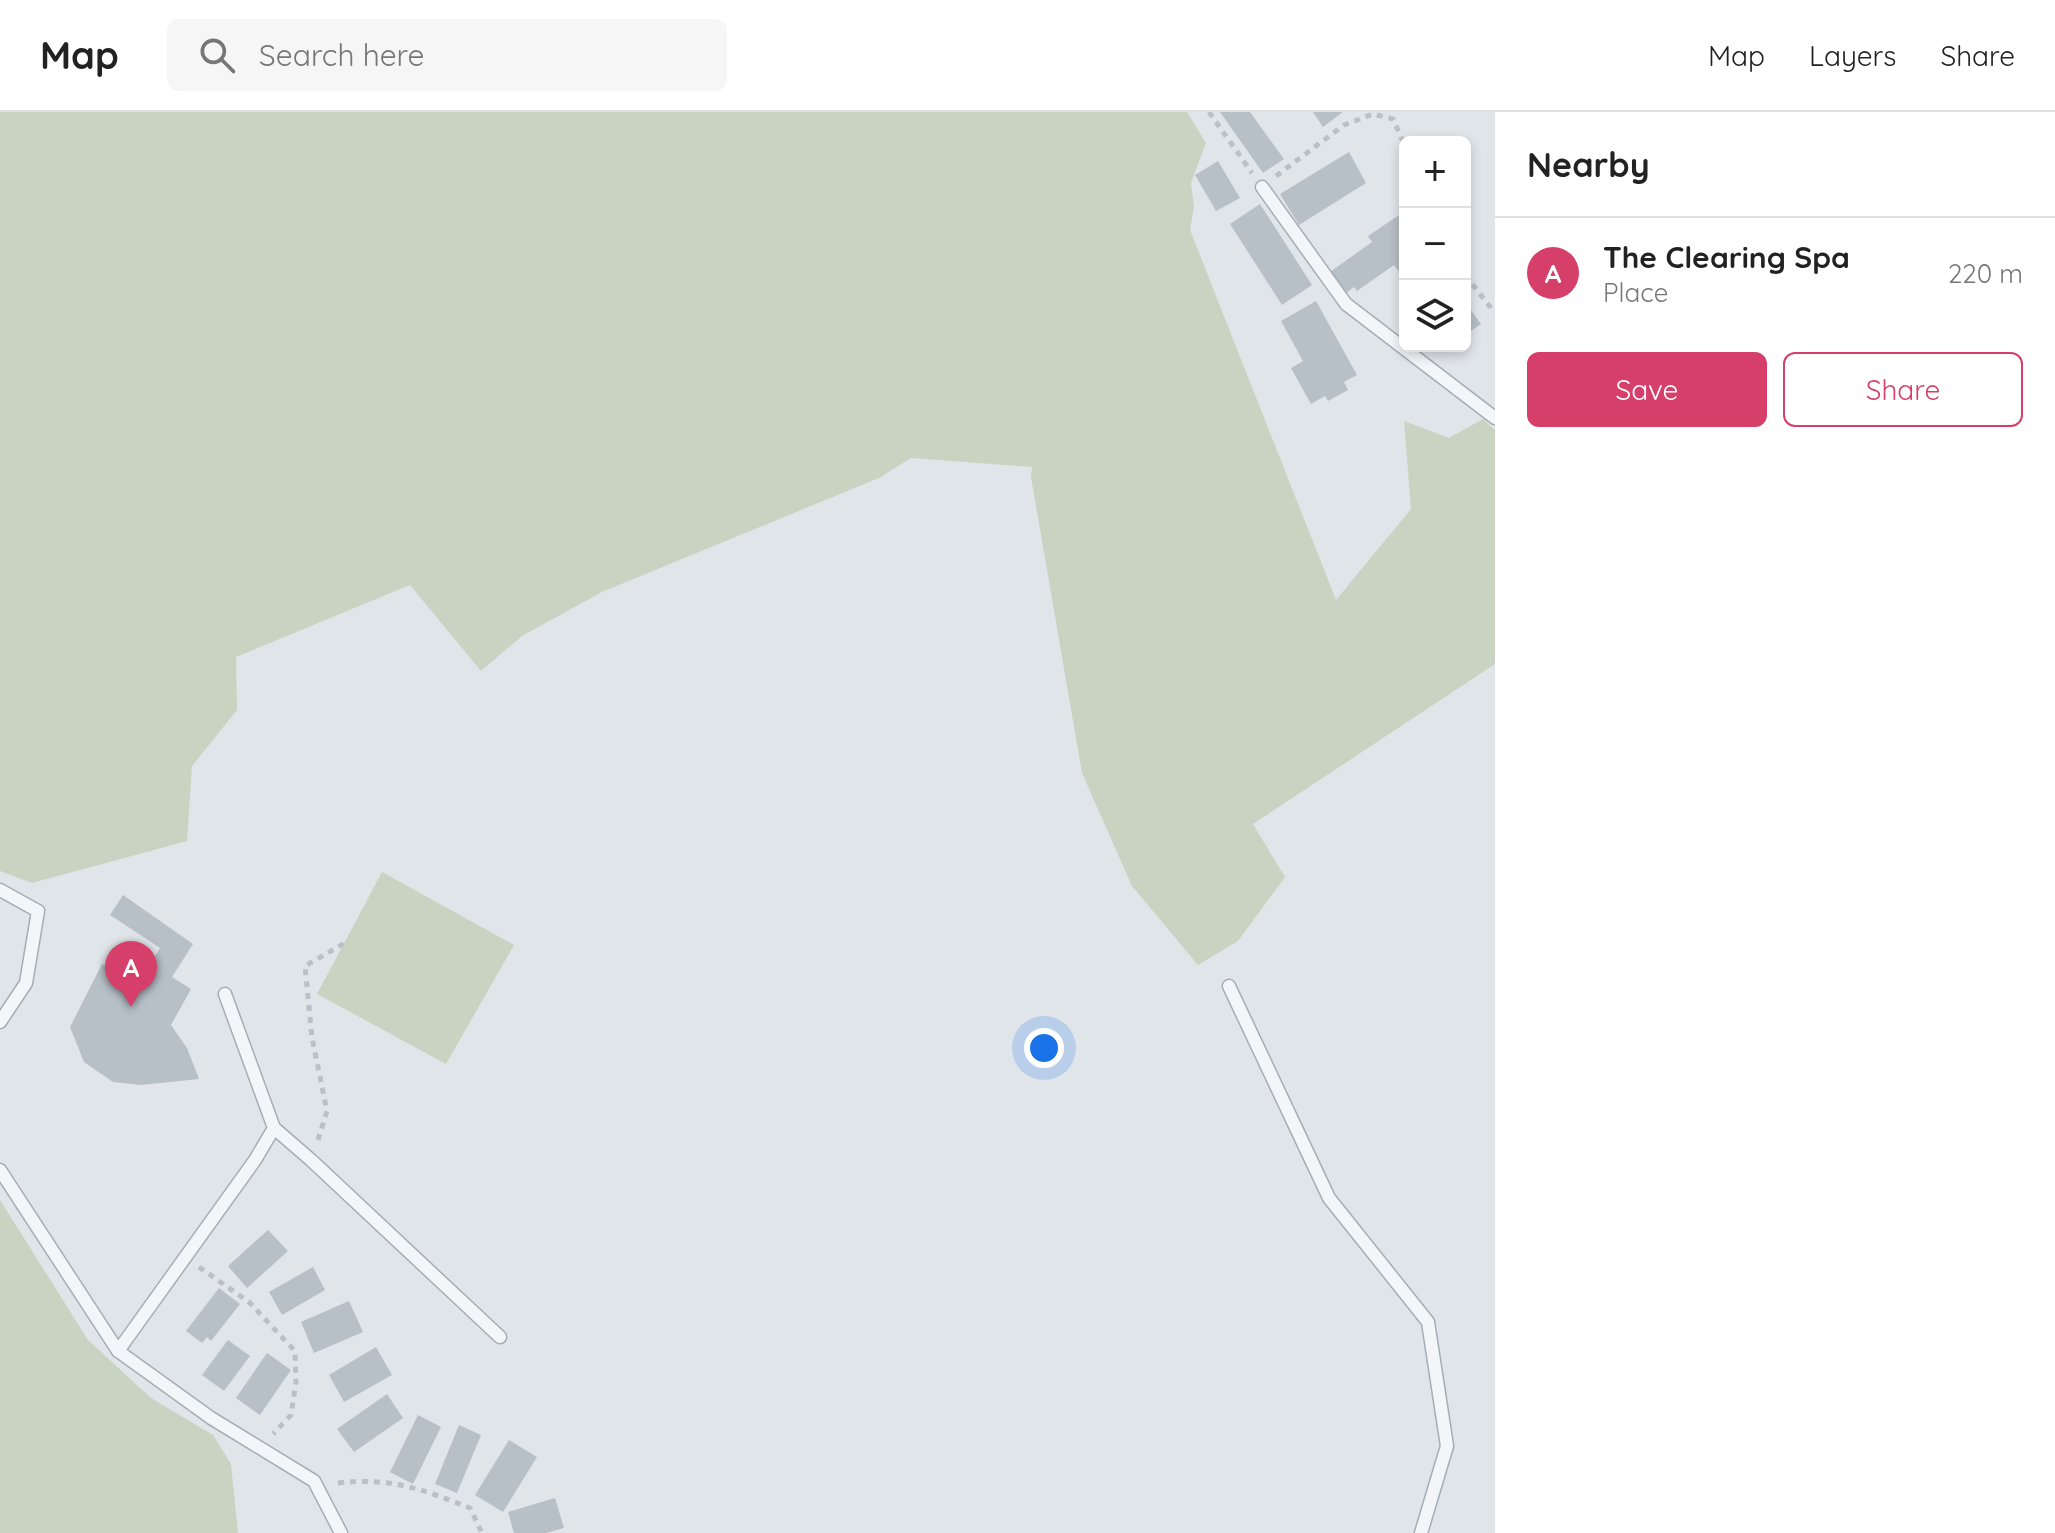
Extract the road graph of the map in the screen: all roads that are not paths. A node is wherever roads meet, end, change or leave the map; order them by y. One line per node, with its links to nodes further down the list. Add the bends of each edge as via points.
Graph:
1 (1262, 187): 2 (lane, via 1346,304)
2 (1495, 418)
3 (0, 890): 6 (lane, via 38,911 26,983)
4 (1229, 986): 12 (lane, via 1329,1198 1428,1322 1447,1446)
5 (225, 994): 7 (lane)
6 (0, 1022)
7 (274, 1128): 9 (lane); 10 (lane)
8 (0, 1170): 10 (lane)
9 (500, 1337)
10 (118, 1351): 11 (lane, via 211,1418 314,1481)
11 (341, 1533)
12 (1421, 1533)

